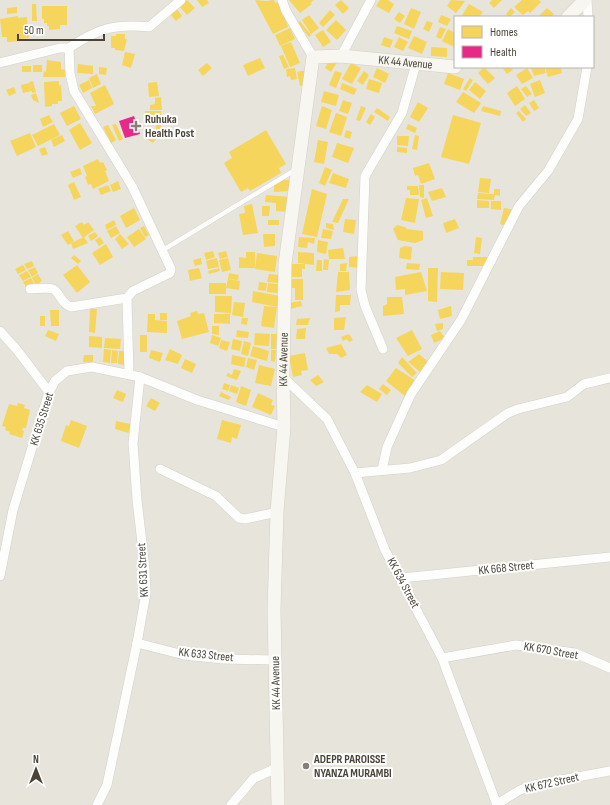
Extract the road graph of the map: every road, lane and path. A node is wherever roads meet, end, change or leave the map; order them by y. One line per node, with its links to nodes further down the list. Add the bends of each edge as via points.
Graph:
1 (181, 0): 7 (street, via 149,27 108,27)
2 (282, 0): 9 (street)
3 (371, 0): 8 (street)
4 (586, 0): 5 (main road); 6 (street)
5 (569, 16)
6 (588, 16)
7 (69, 48): 10 (street); 15 (street, via 74,91 132,186)
8 (341, 56): 9 (main road, KK 44 Avenue); 11 (main road, KK 44 Avenue)
9 (313, 57): 14 (main road, KK 44 Avenue)
10 (0, 63)
11 (416, 64): 12 (main road, KK 44 Avenue); 19 (street, via 402,112 365,176 360,290)
12 (454, 67)
13 (588, 68): 27 (street, via 578,119 548,171 519,206 461,320 411,394 387,447)
14 (298, 168): 15 (lane); 22 (main road, KK 44 Avenue, via 285,264)
15 (163, 250): 17 (street, via 171,269 170,273 133,291)
16 (30, 289): 17 (street, via 55,290 63,304 71,307)
17 (127, 298): 20 (street)
18 (0, 331): 24 (street)
19 (383, 349)
20 (129, 374): 21 (street, KK 635 Street); 24 (street, KK 635 Street, via 92,367 67,371 55,381)
21 (140, 377): 25 (street, KK 635 Street, via 197,400); 33 (street, KK 631 Street, via 133,443 146,594)
22 (283, 377): 25 (main road, KK 44 Avenue); 28 (street, KK 634 Street, via 328,418)
23 (610, 378): 27 (street, via 584,384 567,397 508,413 441,460 410,468)
24 (49, 392): 31 (street, KK 635 Street, via 13,510)
25 (284, 427): 29 (main road, KK 44 Avenue)
26 (160, 469): 29 (street, via 216,496 239,518)
27 (382, 470): 28 (street)
28 (355, 473): 32 (street, KK 634 Street, via 385,550)
29 (277, 512): 35 (main road, KK 44 Avenue)
30 (610, 557): 32 (street, KK 668 Street)
31 (0, 576)
32 (402, 578): 34 (street, KK 634 Street)
33 (137, 643): 35 (street, KK 633 Street, via 184,655); 39 (street, KK 631 Street, via 107,785)
34 (442, 658): 36 (street, KK 670 Street, via 516,645 575,653); 42 (street, KK 634 Street)
35 (275, 660): 37 (main road, KK 44 Avenue)
36 (610, 668)
37 (277, 768): 40 (street, via 254,778); 41 (main road, KK 44 Avenue)
38 (610, 771): 42 (street, KK 672 Street, via 534,784)
39 (97, 805)
40 (231, 805)
41 (278, 805)
42 (497, 805)

